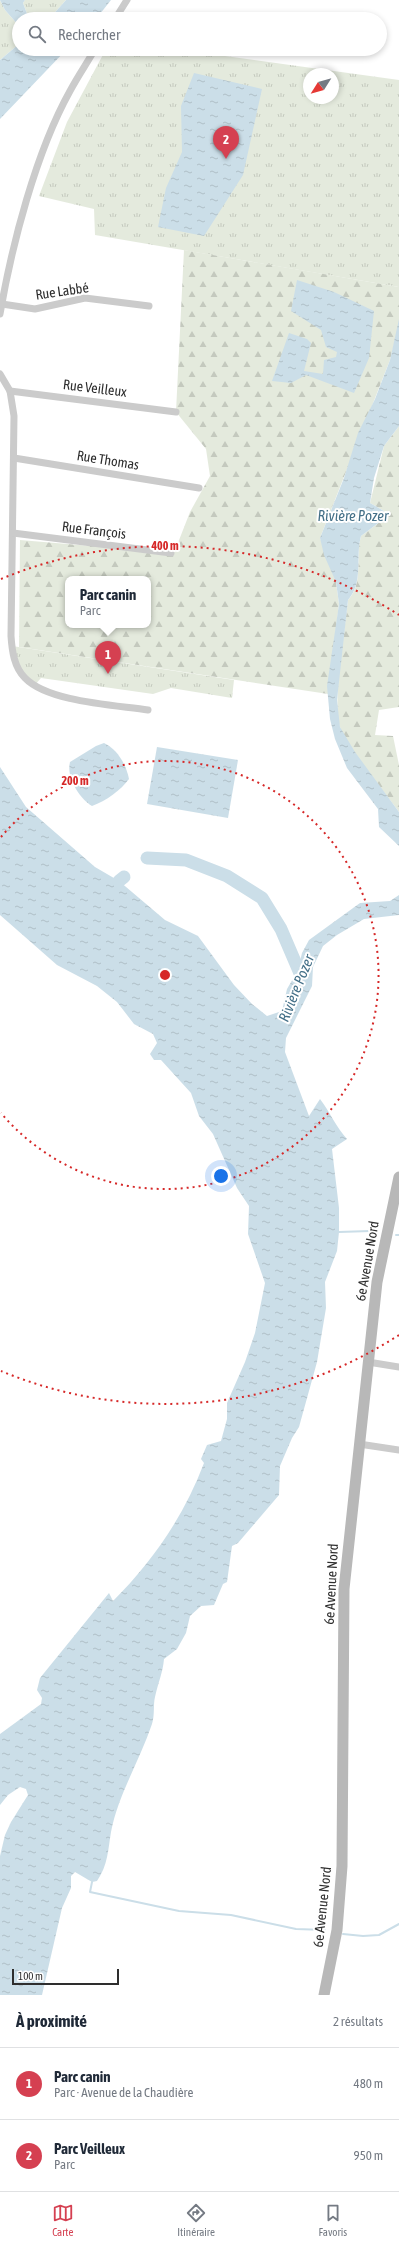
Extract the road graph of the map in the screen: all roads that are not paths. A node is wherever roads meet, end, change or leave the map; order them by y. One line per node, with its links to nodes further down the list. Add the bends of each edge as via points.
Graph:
1 (127, 0): 2 (street)
2 (119, 12)
3 (92, 56): 4 (street, via 70,91 53,127 25,210)
4 (2, 304): 5 (street, Rue Labbé, via 35,309 85,298); 6 (street)
5 (149, 306)
6 (0, 314)
7 (0, 374): 8 (street)
8 (10, 391): 9 (street, Rue Veilleux); 10 (street, via 14,416)
9 (176, 412)
10 (14, 458): 11 (street, Rue Thomas); 12 (street)
11 (198, 488)
12 (13, 533): 13 (street, Rue François); 14 (street, via 12,654 24,678 51,694)
13 (171, 554)
14 (148, 710)
15 (399, 1177): 16 (street, 6e Avenue Nord, via 377,1282)
16 (368, 1362): 17 (street); 18 (street, 6e Avenue Nord)
17 (399, 1367)
18 (359, 1444): 19 (street); 20 (street, 6e Avenue Nord, via 344,1589 342,1866 337,1930)
19 (399, 1450)
20 (324, 1995)

